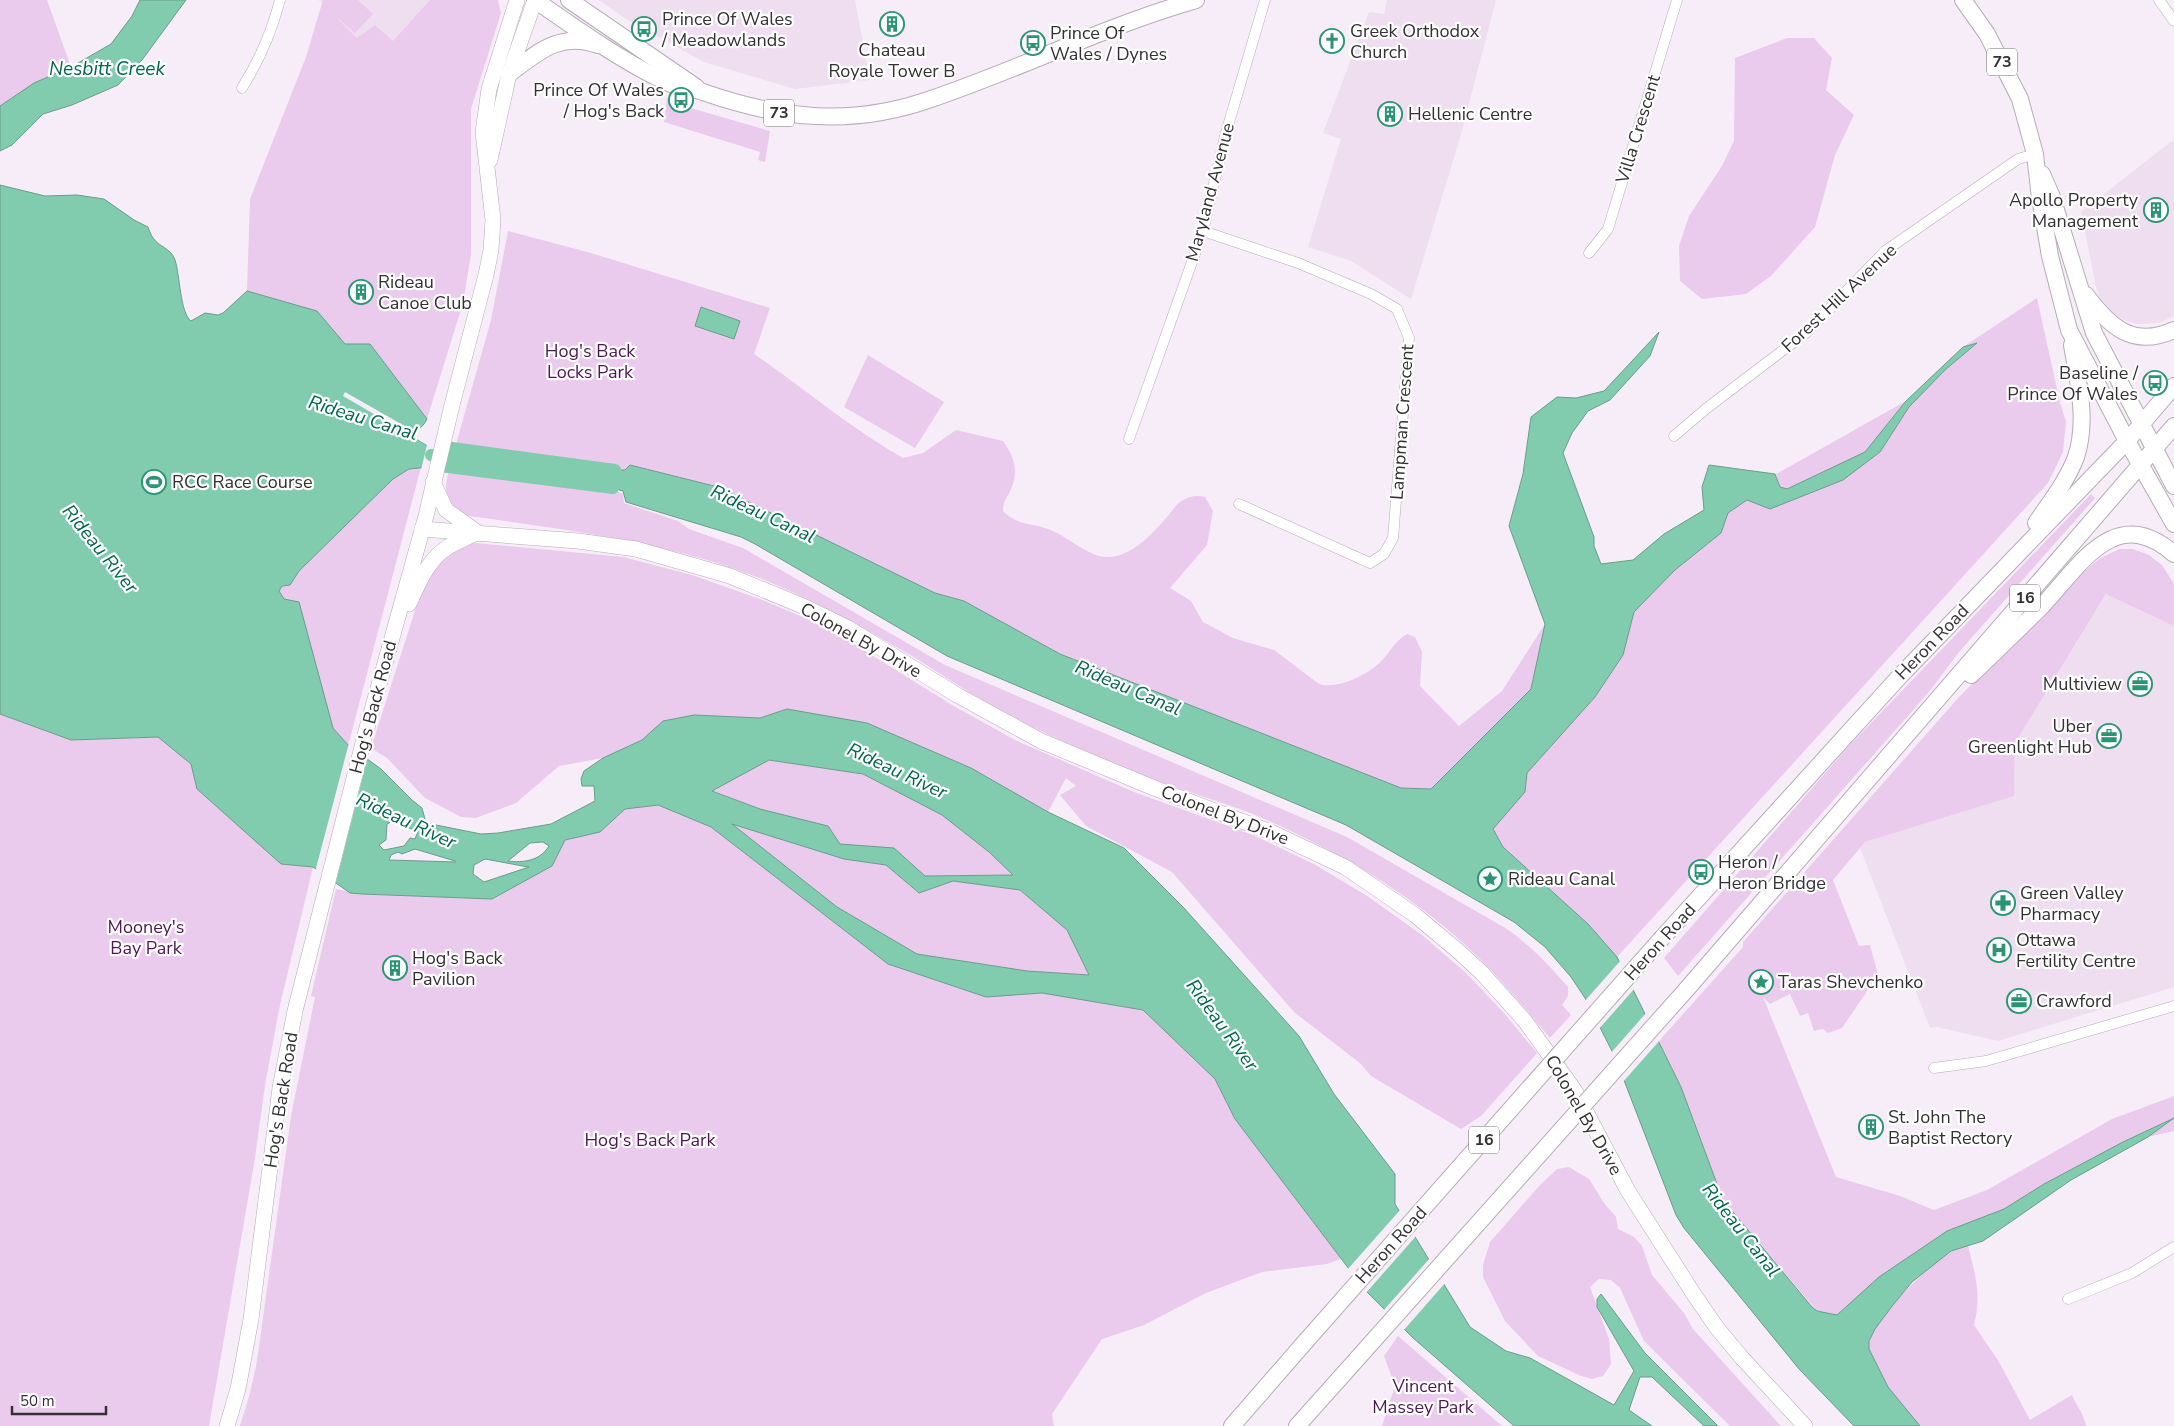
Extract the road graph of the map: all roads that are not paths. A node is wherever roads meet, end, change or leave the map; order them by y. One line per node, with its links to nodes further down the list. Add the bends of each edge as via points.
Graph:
1 (280, 0): 13 (street, via 256,67)
2 (517, 0): 16 (main road, Hog's Back Road, via 489,89 483,132)
3 (535, 0): 11 (main road, 73); 12 (main road, Hog's Back Road)
4 (568, 0): 14 (main road, 73)
5 (1196, 0): 14 (main road, 73, via 931,100 886,112 840,116 788,115 751,108)
6 (1265, 0): 17 (street, Maryland Avenue, via 1225,136)
7 (1676, 0): 19 (street, Villa Crescent, via 1608,229)
8 (1963, 0): 15 (main road, 73, via 1980,22 2020,99)
9 (2159, 0): 10 (street)
10 (2174, 21)
11 (609, 48): 12 (main road, via 584,41 558,43 544,48); 14 (main road, 73, via 674,85)
12 (509, 74): 16 (main road, Hog's Back Road)
13 (242, 88)
14 (702, 91)
15 (2036, 158): 18 (main road, 73); 20 (main road, 73); 27 (street, Forest Hill Avenue, via 2018,158 1885,251 1807,332)
16 (488, 167): 32 (main road, Hog's Back Road, via 493,220 491,250)
17 (1203, 231): 28 (street, Maryland Avenue); 34 (street, Lampman Crescent, via 1298,263 1371,294 1397,309 1409,338 1393,538 1384,554 1370,563)
18 (2069, 251): 20 (main road); 21 (main road, 73)
19 (1589, 253)
20 (2050, 256): 22 (main road, 73)
21 (2078, 283): 23 (main road, via 2103,317 2122,331 2149,337); 25 (main road, 73, via 2102,351)
22 (2069, 330): 29 (main road, 73); 39 (main road, via 2082,421 2076,456 2070,471)
23 (2174, 330)
24 (2174, 386): 25 (main road, 16)
25 (2141, 426): 29 (main road, Heron Road / 16); 30 (main road, 73)
26 (2174, 426): 30 (main road, 16)
27 (1674, 436)
28 (1129, 439)
29 (2127, 441): 31 (main road, 73); 39 (main road, Heron Road / 16)
30 (2155, 449): 31 (main road, 16); 33 (main road, 73)
31 (2140, 464): 35 (main road, 73); 41 (main road, 16)
32 (433, 482): 36 (main road, Hog's Back Road); 37 (main road, via 450,514)
33 (2174, 486)
34 (1239, 504)
35 (2174, 524)
36 (422, 529): 37 (main road, Colonel By Drive); 40 (main road, Hog's Back Road)
37 (478, 532): 40 (main road, via 436,557 420,579); 49 (main road, Colonel By Drive, via 636,549 730,576 848,628 957,695 1041,741 1273,833 1352,872 1457,950 1525,1021 1575,1091 1628,1191 1693,1293 1724,1335)
38 (2174, 554): 41 (main road, via 2150,538 2134,535 2113,538 2093,549 2041,607)
39 (2016, 555): 47 (main road, Heron Road / 16, bridge, via 1900,676 1662,938)
40 (390, 644): 46 (main road, Hog's Back Road, via 295,1011 280,1088 250,1319 238,1389)
41 (1909, 733): 48 (main road, 16, bridge, via 1686,990)
42 (2174, 1006): 43 (street, via 1986,1061)
43 (1934, 1068)
44 (2174, 1247): 45 (street, via 2132,1273)
45 (2068, 1299)
46 (227, 1426)
47 (1232, 1426)
48 (1297, 1426)
49 (1805, 1426)

